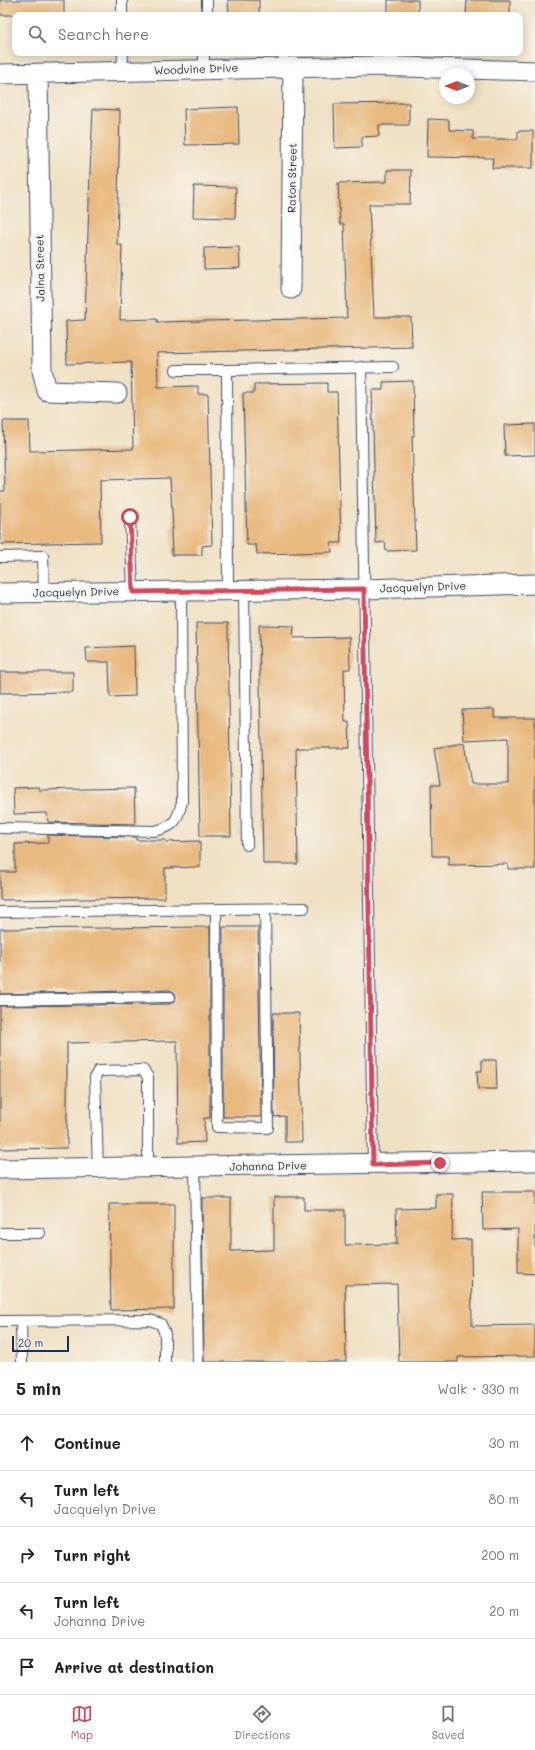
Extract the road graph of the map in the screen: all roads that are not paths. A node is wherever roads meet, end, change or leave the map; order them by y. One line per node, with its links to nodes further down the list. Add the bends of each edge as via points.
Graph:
1 (122, 0): 3 (lane)
2 (207, 0): 4 (lane)
3 (122, 12)
4 (207, 12)
5 (204, 61): 6 (street, Woodvine Drive); 7 (street, Woodvine Drive)
6 (122, 62): 10 (street, Woodvine Drive)
7 (287, 62): 8 (street, Woodvine Drive); 11 (street, Raton Street)
8 (535, 71)
9 (0, 74): 10 (street, Woodvine Drive)
10 (38, 74): 16 (street, Jalna Street, via 42,370 47,391)
11 (291, 289)
12 (361, 367): 13 (lane); 15 (lane); 20 (lane)
13 (394, 367)
14 (176, 370): 15 (lane)
15 (227, 370): 21 (lane)
16 (117, 393)
17 (130, 517): 22 (lane)
18 (0, 557): 25 (lane, via 43,556)
19 (535, 584): 20 (street, Jacquelyn Drive)
20 (364, 589): 21 (street, Jacquelyn Drive); 35 (lane)
21 (236, 590): 23 (street, Jacquelyn Drive); 27 (lane)
22 (133, 592): 23 (street, Jacquelyn Drive); 25 (street, Jacquelyn Drive)
23 (181, 592): 26 (lane, via 182,802 178,819 168,828 155,831)
24 (0, 593): 25 (street, Jacquelyn Drive)
25 (44, 593)
26 (0, 828)
27 (247, 844)
28 (304, 908): 29 (lane)
29 (265, 909): 30 (lane); 30 (lane, via 268,1128 217,1127)
30 (216, 910): 31 (lane)
31 (0, 912)
32 (170, 997): 33 (lane)
33 (0, 1000)
34 (535, 1161): 35 (street, Johanna Drive)
35 (373, 1165): 36 (street, Johanna Drive)
36 (195, 1167): 38 (street, Johanna Drive); 46 (lane)
37 (98, 1168): 38 (street, Johanna Drive); 38 (lane, via 94,1077 98,1071 106,1070 143,1070 148,1077); 39 (street, Johanna Drive)
38 (148, 1168)
39 (0, 1169)
40 (40, 1233): 41 (lane)
41 (0, 1234)
42 (0, 1321): 43 (lane)
43 (21, 1321): 44 (lane); 45 (lane, via 150,1320 161,1324 165,1334)
44 (22, 1362)
45 (165, 1362)
46 (198, 1362)

